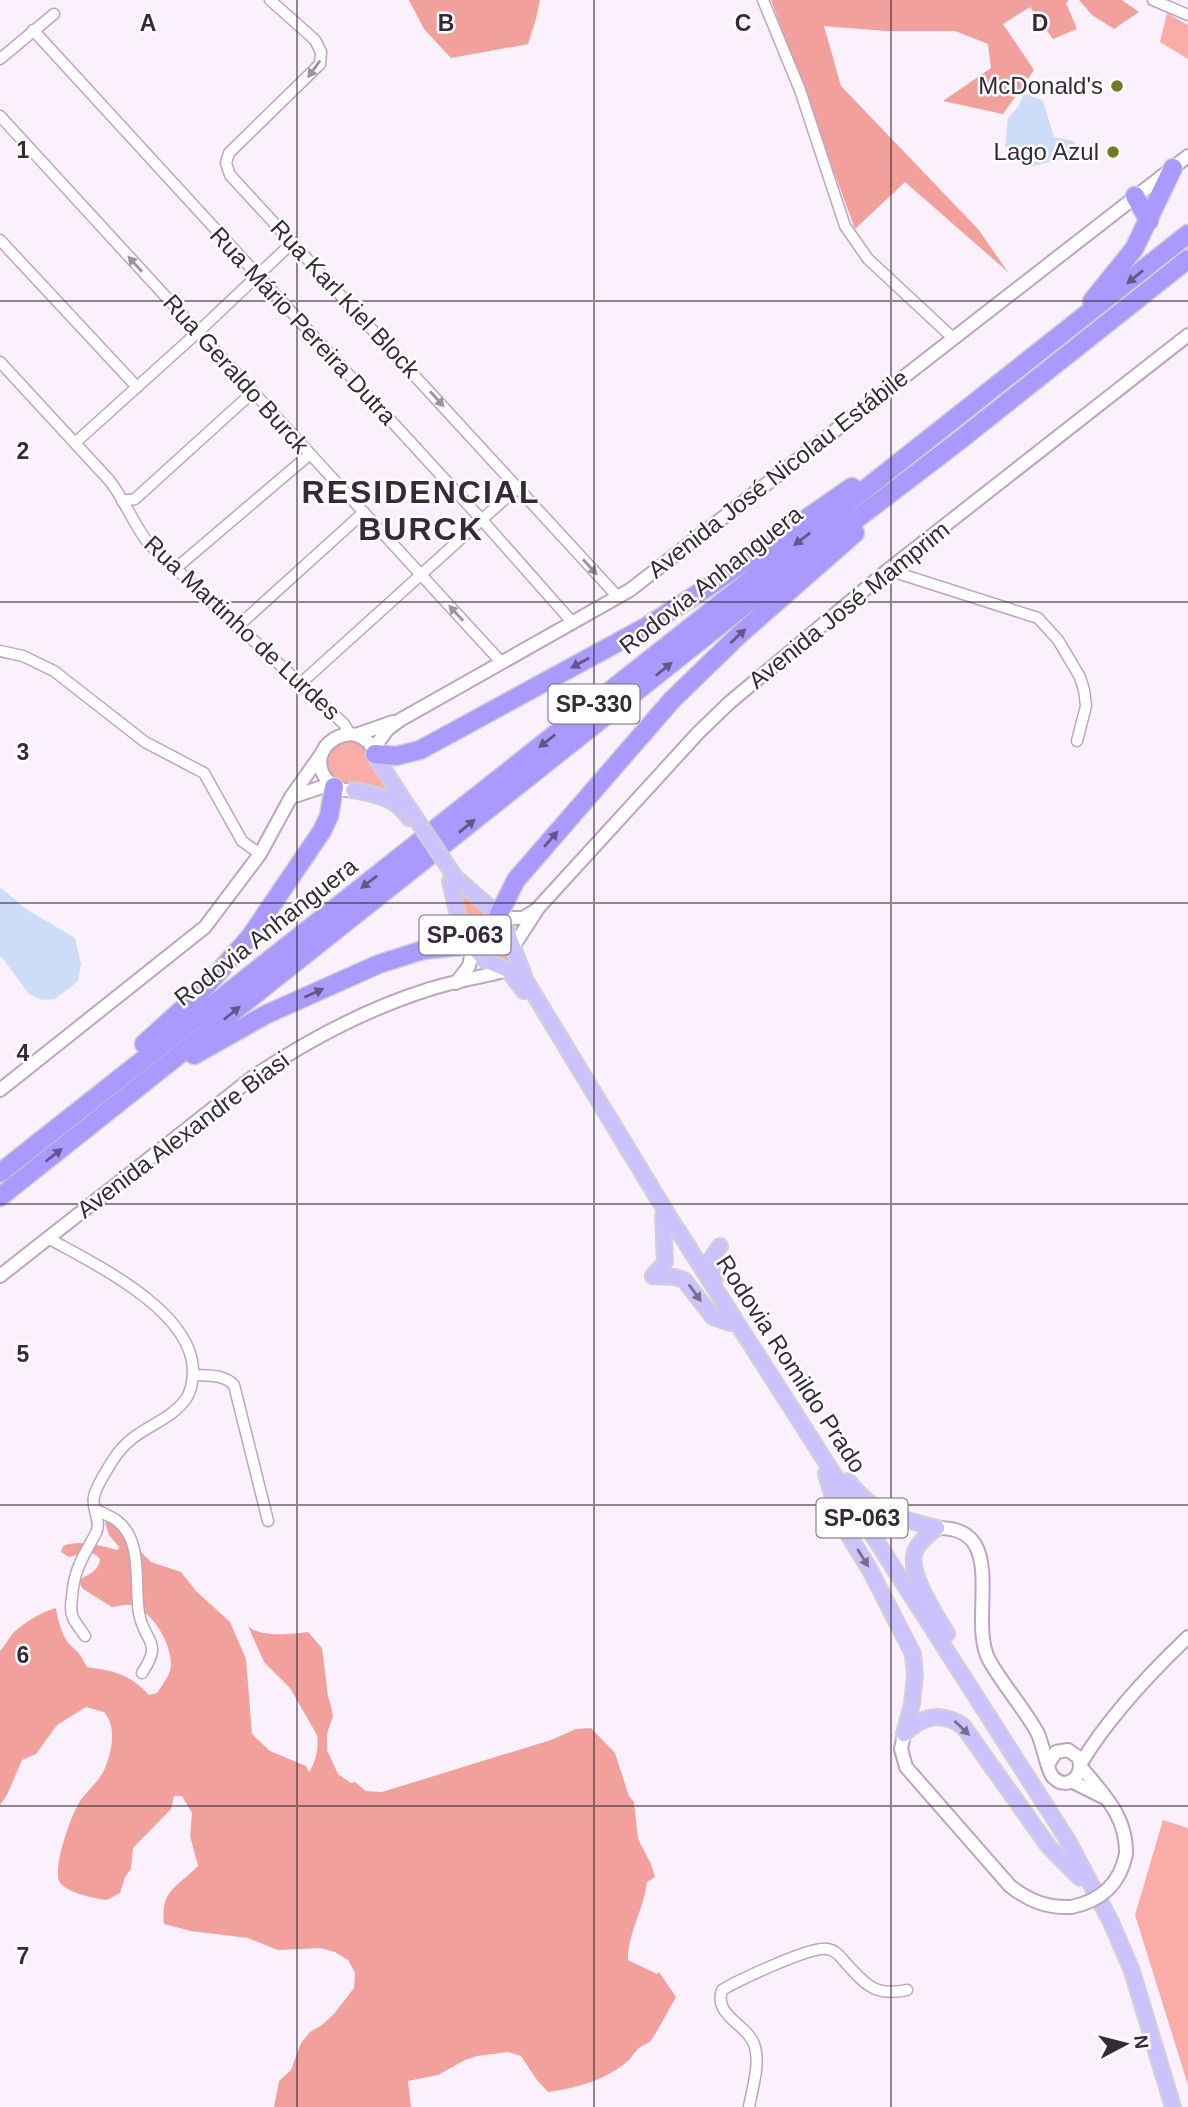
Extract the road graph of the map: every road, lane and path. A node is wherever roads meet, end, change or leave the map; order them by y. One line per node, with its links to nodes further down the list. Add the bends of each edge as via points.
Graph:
1 (270, 0): 15 (street, Rua Karl Kiel Block, one-way to 15, via 315,40 320,64 229,153 226,163 235,182)
2 (763, 0): 21 (street, via 800,90 845,226 868,259)
3 (1153, 0): 5 (street)
4 (54, 14): 6 (street)
5 (1188, 15)
6 (33, 30): 7 (street); 17 (street, Rua Mário Pereira Dutra)
7 (0, 59)
8 (0, 116): 18 (street, Rua Geraldo Burck, one-way to 8)
9 (1188, 156): 10 (main road, Avenida José Nicolau Estábile)
10 (1173, 168): 11 (main road, Avenida José Nicolau Estábile); 12 (highway)
11 (1135, 196): 12 (highway); 21 (main road, Avenida José Nicolau Estábile)
12 (1149, 220): 19 (highway, via 1123,265)
13 (1188, 234): 19 (highway, Rodovia Anhanguera / SP-330, one-way to 19)
14 (0, 240): 23 (street)
15 (293, 242): 17 (street); 29 (street, Rua Karl Kiel Block, one-way to 29)
16 (1188, 260): 27 (highway, Rodovia Anhanguera / SP-330)
17 (257, 276): 18 (street); 32 (street, Rua Mário Pereira Dutra)
18 (198, 332): 23 (street); 24 (street, Rua Geraldo Burck)
19 (1064, 334): 25 (highway, Rodovia Anhanguera / SP-330)
20 (1188, 335): 34 (main road, Avenida José Mamprim)
21 (953, 338): 36 (main road, Avenida José Nicolau Estábile)
22 (0, 362): 26 (street, Rua Martinho de Lurdes)
23 (137, 387): 26 (street)
24 (253, 392): 28 (street, Rua Geraldo Burck); 30 (street, via 135,499)
25 (946, 426): 46 (highway, one-way to 46, via 644,628 419,750 396,756); 62 (highway, Rodovia Anhanguera / SP-330, one-way to 62)
26 (76, 442): 30 (street, Rua Martinho de Lurdes)
27 (955, 444): 54 (highway, one-way to 27, via 516,880 672,700); 59 (highway, Rodovia Anhanguera / SP-330, one-way to 27, via 774,582)
28 (309, 455): 31 (street, Rua Geraldo Burck); 33 (street)
29 (517, 487): 32 (street); 36 (street, Rua Karl Kiel Block, one-way to 36)
30 (122, 501): 33 (street, Rua Martinho de Lurdes, via 138,531)
31 (364, 512): 35 (street, Rua Geraldo Burck); 38 (street)
32 (482, 520): 35 (street); 37 (street, Rua Mário Pereira Dutra)
33 (175, 569): 38 (street, Rua Martinho de Lurdes)
34 (888, 570): 44 (street, via 1038,618 1058,640 1080,677 1086,706); 53 (main road, Avenida José Mamprim, via 721,711)
35 (421, 576): 40 (street, Rua Geraldo Burck, one-way to 35); 41 (street)
36 (618, 597): 37 (main road, Avenida José Nicolau Estábile)
37 (573, 623): 40 (main road, Avenida José Nicolau Estábile)
38 (237, 626): 41 (street, Rua Martinho de Lurdes)
39 (0, 651): 51 (street, via 54,671 145,742 204,773 242,841)
40 (502, 663): 42 (main road, Avenida José Nicolau Estábile)
41 (301, 683): 43 (street, Rua Martinho de Lurdes)
42 (400, 720): 43 (main road, Avenida José Nicolau Estábile); 46 (main road, Avenida José Nicolau Estábile, via 388,729)
43 (353, 734): 45 (main road, Avenida José Nicolau Estábile, via 338,736); 46 (main road, via 369,743)
44 (1077, 741)
45 (322, 753): 47 (main road, via 321,770); 49 (main road, Avenida José Nicolau Estábile)
46 (375, 754): 50 (main road, SP-063)
47 (332, 785): 48 (main road); 49 (main road); 61 (highway, via 329,816 322,831 225,966 172,1021)
48 (353, 790): 50 (main road, SP-063, via 387,797)
49 (291, 797): 51 (main road, Avenida José Nicolau Estábile)
50 (409, 813): 52 (main road, SP-063, bridge)
51 (260, 854): 60 (main road, Avenida José Nicolau Estábile, via 205,927)
52 (452, 879): 54 (main road, SP-063); 55 (main road, SP-063, via 461,929)
53 (539, 907): 54 (main road, Avenida José Mamprim, via 523,918); 56 (main road, Avenida José Mamprim)
54 (500, 916): 56 (main road, SP-063)
55 (472, 946): 57 (main road, SP-063, via 485,960); 58 (main road, via 469,966); 59 (highway, one-way to 55, via 267,1014 379,964 423,950)
56 (513, 947): 64 (main road, Rodovia Romildo Prado / SP-063, via 526,981)
57 (508, 970): 58 (main road, Avenida Alexandre Biasi); 64 (main road, Rodovia Romildo Prado / SP-063)
58 (456, 984): 65 (main road, Avenida Alexandre Biasi, via 430,989 338,1025 294,1050)
59 (145, 1082): 63 (highway, Rodovia Anhanguera / SP-330, one-way to 59)
60 (2, 1084)
61 (0, 1160)
62 (0, 1173)
63 (0, 1197)
64 (665, 1215): 67 (main road, Rodovia Romildo Prado / SP-063); 67 (main road, via 698,1245 720,1246 710,1264); 67 (main road, one-way to 67, via 665,1262 653,1276 684,1280 713,1317)
65 (48, 1238): 66 (main road, Avenida Alexandre Biasi); 68 (street, via 148,1300 185,1342)
66 (0, 1276)
67 (732, 1321): 69 (main road, Rodovia Romildo Prado / SP-063); 70 (main road, Rodovia Romildo Prado / SP-063)
68 (193, 1375): 71 (street, via 191,1389 178,1408 125,1443 113,1459 93,1500); 72 (street, via 220,1377 234,1385)
69 (808, 1434): 73 (main road, via 859,1496 901,1520); 77 (main road, Rodovia Romildo Prado / SP-063)
70 (826, 1474): 79 (main road, one-way to 79, via 840,1521 913,1654 915,1685); 86 (main road, Rodovia Romildo Prado / SP-063, via 1012,1761)
71 (96, 1510): 74 (street, via 97,1531 74,1577 71,1609); 76 (street, via 116,1520 132,1544 140,1617 153,1650)
72 (268, 1521)
73 (937, 1528): 77 (main road, via 915,1552 917,1579); 78 (main road, via 957,1530 976,1545 982,1566 981,1634 988,1658)
74 (85, 1636)
75 (1188, 1637): 80 (main road)
76 (142, 1673)
77 (976, 1695): 90 (main road, Rodovia Romildo Prado / SP-063, via 1067,1839 1111,1922 1132,1971)
78 (1038, 1733): 81 (main road); 82 (main road)
79 (904, 1734): 85 (main road, bridge, via 901,1749 906,1768 1010,1886 1046,1906 1071,1907 1095,1899 1124,1867 1124,1828); 86 (main road, one-way to 86, via 932,1717 943,1716 963,1726 1049,1847)
80 (1096, 1738): 81 (main road); 83 (main road)
81 (1066, 1750): 82 (main road, via 1056,1752); 83 (main road, via 1078,1757)
82 (1049, 1763): 84 (main road, via 1055,1779)
83 (1081, 1765): 84 (main road); 85 (main road)
84 (1072, 1781): 85 (main road)
85 (1110, 1801)
86 (1080, 1878): 89 (main road, Rodovia Romildo Prado / SP-063, via 1126,1973)
87 (907, 1990): 88 (street, via 888,1994 873,1989 835,1951 825,1948 722,1990 722,2008 753,2040 756,2050)
88 (748, 2107)
89 (1167, 2107)
90 (1173, 2107)

